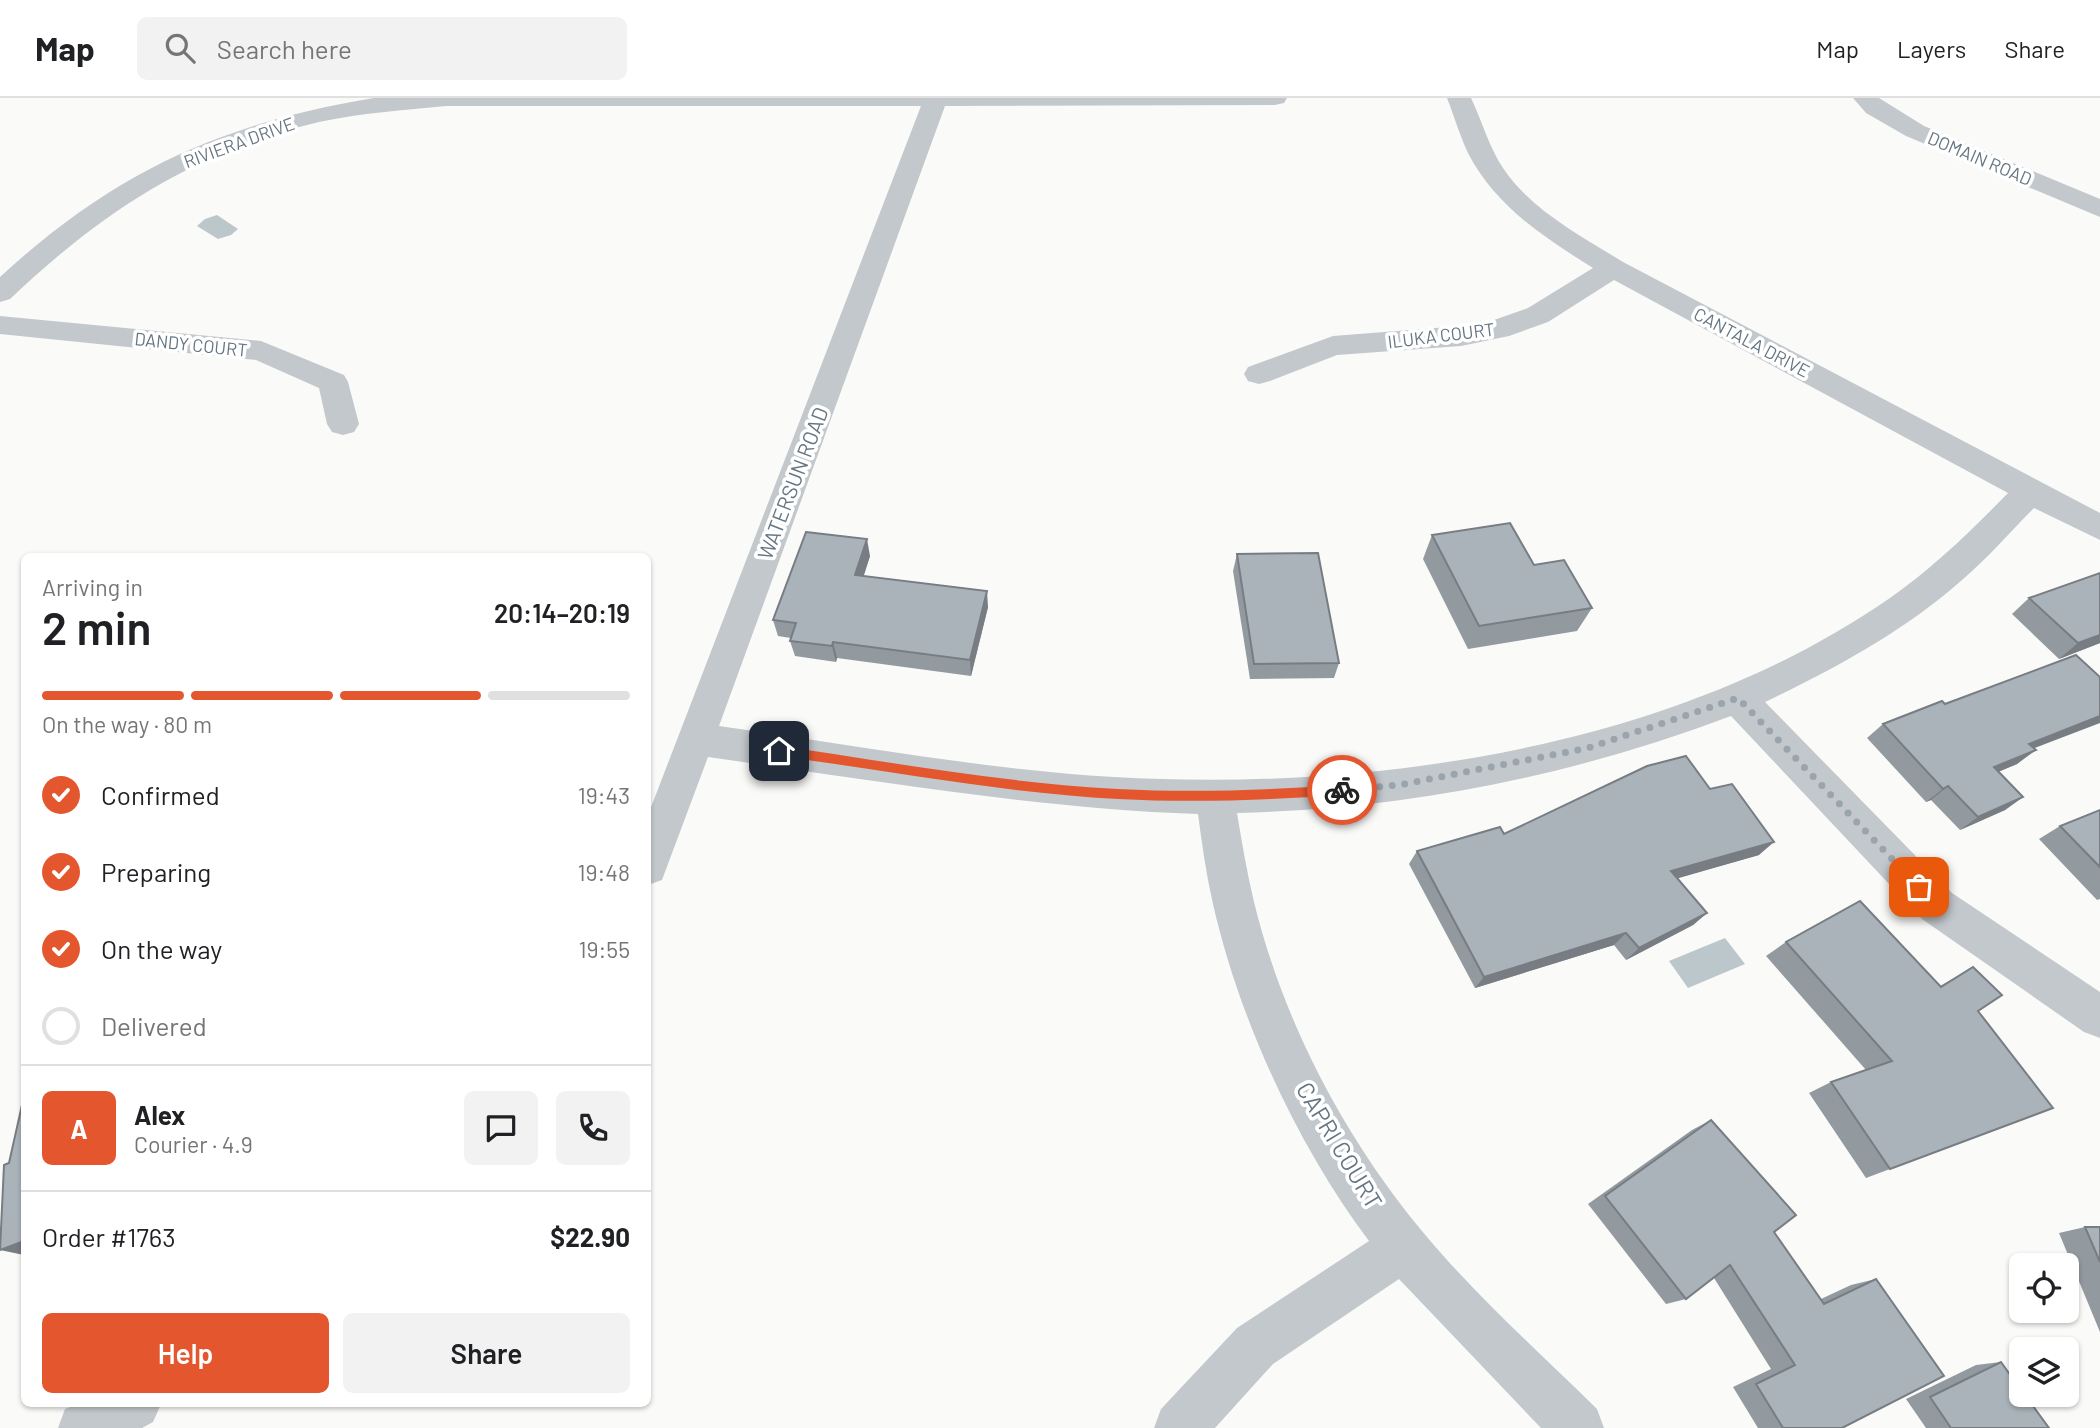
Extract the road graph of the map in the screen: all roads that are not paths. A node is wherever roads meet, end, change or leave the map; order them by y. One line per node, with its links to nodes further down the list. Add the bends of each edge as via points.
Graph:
1 (936, 98): 2 (street, RIVIERA DRIVE); 7 (street, RIVIERA DRIVE, via 474,99 363,105 246,135 164,170 67,230); 14 (street, WATERSUN ROAD)
2 (1275, 98)
3 (1460, 98): 6 (street, CANTALA DRIVE, via 1482,154 1499,181 1546,225)
4 (1866, 98): 5 (street, DOMAIN ROAD, via 1916,131)
5 (2100, 209)
6 (1613, 268): 9 (street, ILUKA COURT, via 1538,315 1499,329 1333,346); 11 (street, CANTALA DRIVE)
7 (0, 293)
8 (0, 325): 10 (street, DANDY COURT, via 261,351 333,382)
9 (1259, 374)
10 (342, 424)
11 (2031, 491): 12 (street, CANTALA DRIVE); 13 (street, via 1950,571 1891,614 1822,658)
12 (2100, 528)
13 (1738, 698): 15 (street, via 1588,748 1496,767 1399,785); 17 (street, via 1937,906)
14 (695, 739): 15 (street, via 1028,786); 16 (street, WATERSUN ROAD)
15 (1215, 797): 18 (street, CAPRI COURT, via 1236,915 1269,1014 1350,1171)
16 (651, 859)
17 (2100, 1017)
18 (1404, 1247): 21 (street, via 1255,1346); 22 (street, CAPRI COURT)
19 (129, 1407): 20 (street)
20 (84, 1428)
21 (1180, 1428)
22 (1578, 1428)

